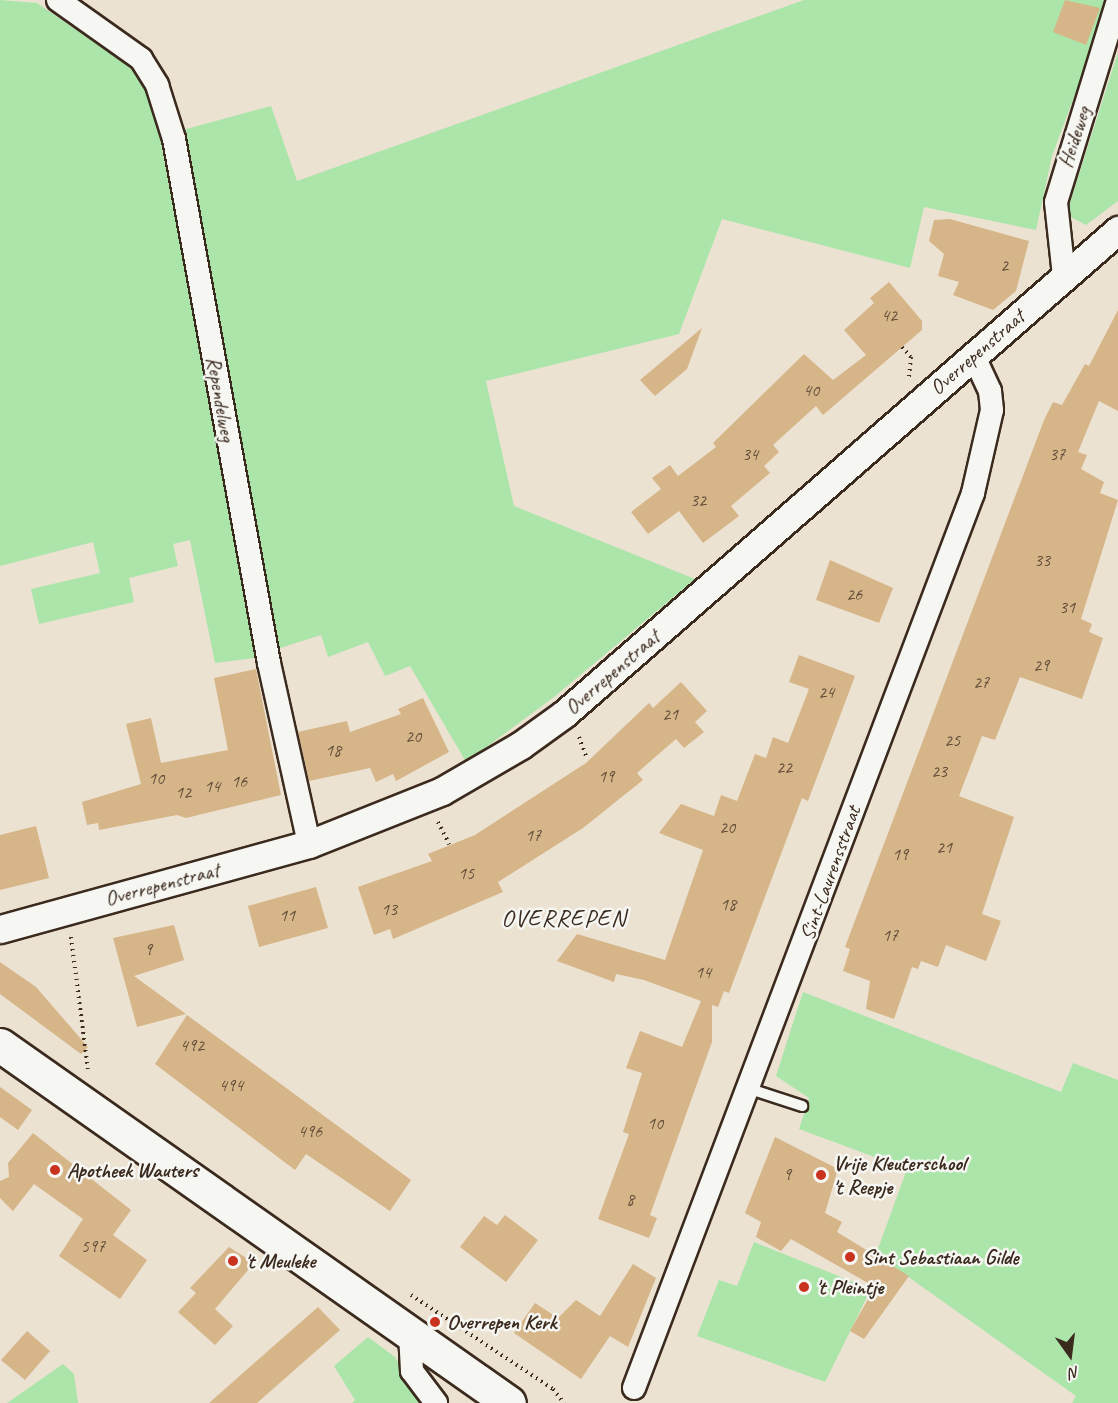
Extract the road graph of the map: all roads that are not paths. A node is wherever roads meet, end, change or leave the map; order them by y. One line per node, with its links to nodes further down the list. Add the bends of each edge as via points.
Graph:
1 (58, 0): 6 (street, Rependelweg, via 141,59 157,85 174,139 269,663)
2 (1118, 0): 4 (street, Heideweg, via 1056,202)
3 (1118, 230): 4 (street, Overrepenstraat)
4 (1064, 276): 5 (street, Overrepenstraat)
5 (973, 355): 6 (street, Overrepenstraat, via 564,714 442,791); 9 (street, Sint-Laurensstraat, via 990,391 983,459)
6 (309, 844): 7 (street, Overrepenstraat)
7 (0, 929)
8 (0, 1044): 11 (main road)
9 (750, 1089): 10 (lane); 12 (street, Sint-Laurensstraat)
10 (802, 1106)
11 (410, 1333): 13 (street, via 412,1371); 14 (main road)
12 (634, 1388)
13 (436, 1403)
14 (509, 1403)

